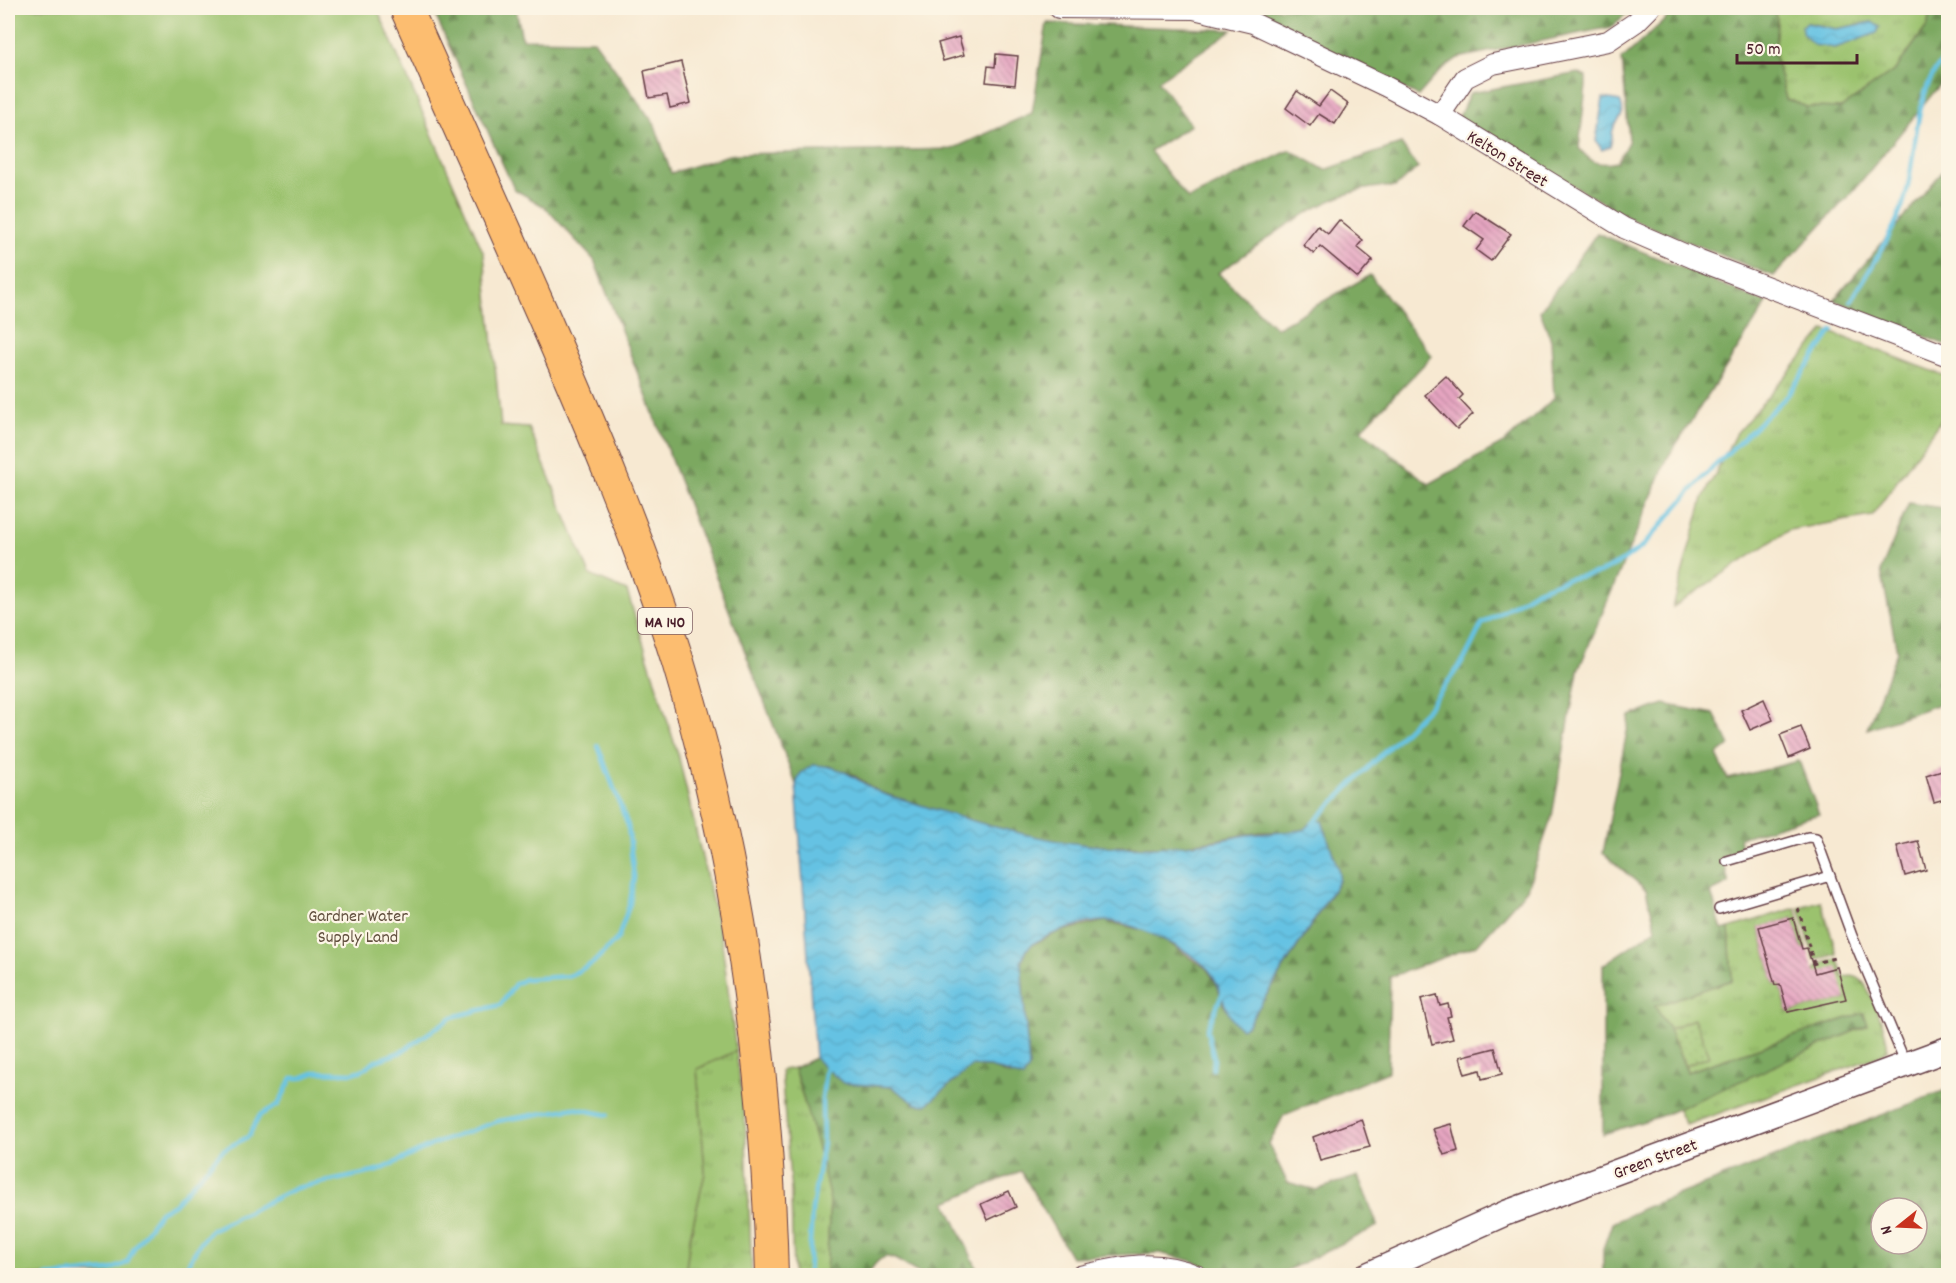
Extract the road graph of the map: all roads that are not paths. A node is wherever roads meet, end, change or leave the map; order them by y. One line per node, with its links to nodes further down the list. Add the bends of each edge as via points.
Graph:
1 (406, 8): 11 (highway, MA 140, via 602,451 656,597 689,701 725,848 752,998 765,1125)
2 (1059, 8): 4 (street, Kelton Street, via 1194,9 1225,15 1263,28)
3 (1650, 8): 4 (street, via 1608,41 1493,64 1465,78)
4 (1440, 115): 5 (street, Kelton Street, via 1624,228)
5 (1948, 356)
6 (1727, 861): 7 (lane, via 1813,836 1820,843)
7 (1830, 876): 8 (lane); 10 (lane)
8 (1719, 909)
9 (1948, 1049): 10 (street, Green Street)
10 (1906, 1064): 14 (street, Green Street, via 1506,1213)
11 (772, 1275)
12 (1080, 1275): 13 (street, via 1145,1263 1172,1266)
13 (1198, 1275)
14 (1365, 1275)

